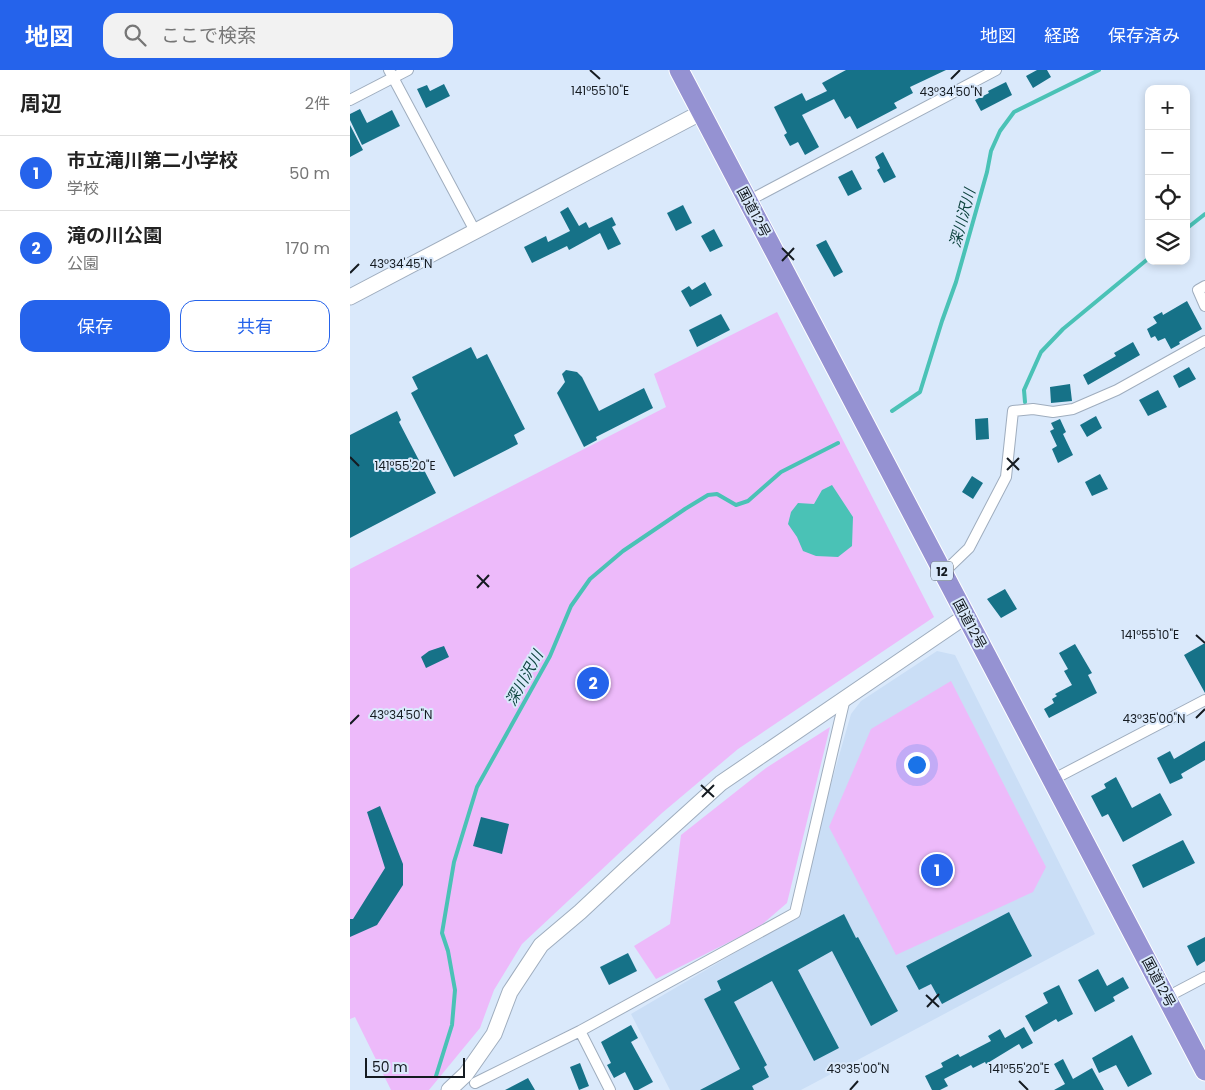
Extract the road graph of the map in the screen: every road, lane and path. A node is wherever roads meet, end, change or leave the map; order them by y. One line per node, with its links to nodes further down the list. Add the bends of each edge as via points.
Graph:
1 (408, 70): 4 (street)
2 (679, 70): 6 (highway, 国道12号 / 12)
3 (996, 70): 7 (street)
4 (391, 74): 5 (street); 8 (street)
5 (350, 100)
6 (702, 112): 7 (highway, 国道12号 / 12); 8 (street)
7 (748, 201): 13 (highway, 国道12号 / 12)
8 (475, 231): 10 (street)
9 (1205, 286): 11 (street, via 1198,290)
10 (350, 297)
11 (1205, 306)
12 (1205, 341): 13 (street, via 1117,390 1073,409 1013,411 1006,477 969,548)
13 (943, 573): 14 (highway, 国道12号 / 12)
14 (966, 616): 15 (street); 17 (highway, 国道12号 / 12)
15 (845, 698): 20 (street, via 795,913); 22 (street, via 721,783 542,945 510,992)
16 (1205, 700): 17 (street)
17 (1052, 780): 19 (highway, 国道12号 / 12)
18 (1205, 977): 19 (street)
19 (1167, 997): 21 (highway, 国道12号 / 12)
20 (580, 1031): 22 (street); 24 (street)
21 (1205, 1071)
22 (474, 1082): 23 (street)
23 (449, 1090)
24 (610, 1090)

